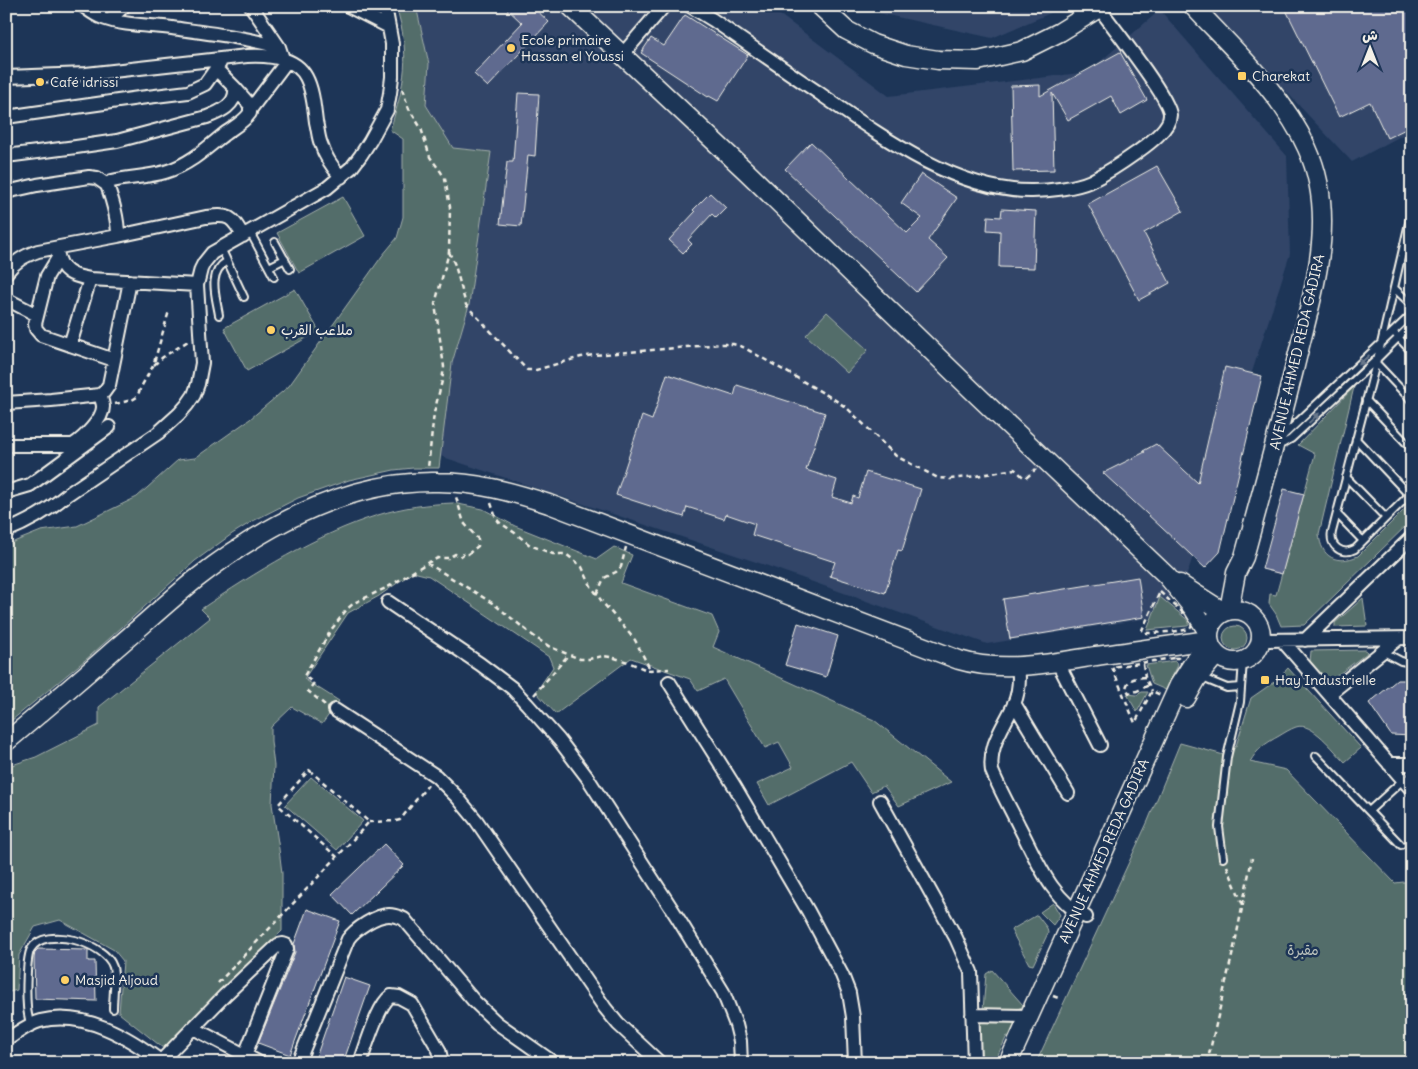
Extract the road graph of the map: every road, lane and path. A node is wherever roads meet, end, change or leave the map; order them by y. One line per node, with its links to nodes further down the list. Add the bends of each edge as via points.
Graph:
1 (83, 6): 12 (street)
2 (124, 6): 12 (street)
3 (251, 6): 15 (street)
4 (348, 6): 13 (street)
5 (385, 6): 13 (street)
6 (570, 6): 14 (street)
7 (664, 6): 14 (street)
8 (690, 6): 11 (street, via 878,135 947,172 989,186 1031,191 1090,181 1154,140 1169,120 1168,106 1153,81)
9 (820, 6): 11 (street, via 846,30 873,44 906,55 978,61 1022,51)
10 (1193, 6): 69 (street, AVENUE AHMED REDA GADIRA, via 1281,103 1296,126 1318,177 1322,226 1320,258)
11 (1101, 7)
12 (109, 20): 15 (street, via 248,39)
13 (389, 27): 18 (street)
14 (622, 55): 72 (street)
15 (283, 56): 16 (street, via 266,55); 20 (street); 23 (street, via 305,75 310,86 320,143)
16 (219, 64): 17 (street, via 86,74); 19 (street); 21 (street, via 205,84 188,92)
17 (6, 76)
18 (392, 77): 23 (street, via 387,110 379,126 361,155); 33 (path, via 401,86 409,109 421,128 430,157 445,179 450,207)
19 (235, 88): 20 (street, via 250,105); 22 (street, via 234,100 207,117 116,140)
20 (250, 110): 24 (street, via 242,122 190,161 166,172 112,181)
21 (6, 117)
22 (6, 156)
23 (341, 177): 27 (street, via 316,195)
24 (106, 185): 25 (street, via 89,177); 28 (street, via 115,208)
25 (6, 192)
26 (1412, 211): 31 (lane)
27 (246, 234): 28 (street, via 228,217 216,215); 30 (street); 37 (lane)
28 (118, 236): 32 (street)
29 (275, 242): 34 (lane)
30 (221, 248): 36 (lane); 43 (street, via 204,263)
31 (1402, 250): 35 (lane); 44 (lane)
32 (57, 252): 39 (street, via 28,254 17,260); 41 (street, via 69,273); 50 (street)
33 (449, 252): 72 (path, via 466,305 527,370 594,355 733,344 832,398 847,408 896,456 938,478 951,479 1014,469 1026,478); 74 (path, via 435,304 444,367 434,413)
34 (285, 259): 37 (lane); 38 (lane)
35 (1412, 259)
36 (226, 260): 45 (lane); 51 (lane, via 214,277)
37 (269, 268): 40 (lane)
38 (290, 269)
39 (6, 274)
40 (274, 277)
41 (90, 279): 42 (street); 57 (street)
42 (130, 281): 43 (street); 59 (street)
43 (197, 285): 81 (street, via 202,363 198,384 187,405 158,433 54,505)
44 (1394, 288): 47 (lane); 56 (lane)
45 (244, 297)
46 (6, 299): 50 (street)
47 (1412, 305)
48 (169, 311): 61 (path)
49 (1412, 314): 53 (lane)
50 (37, 315): 57 (street, via 36,329 41,335)
51 (219, 315)
52 (1412, 324): 54 (lane)
53 (1393, 332): 54 (lane); 56 (lane)
54 (1398, 338): 58 (lane); 60 (lane)
55 (190, 339): 61 (path)
56 (1381, 344): 60 (lane); 69 (lane, one-way to 69)
57 (70, 345): 59 (street)
58 (1412, 352)
59 (114, 360): 62 (street)
60 (1376, 361): 63 (lane); 64 (lane); 69 (lane, one-way to 60, via 1291,439)
61 (153, 366): 62 (path, via 137,397 120,404)
62 (102, 400): 65 (street); 70 (street, via 100,418)
63 (1366, 400): 67 (lane); 71 (lane)
64 (1412, 401)
65 (6, 403)
66 (109, 427): 70 (street)
67 (1356, 439): 73 (lane); 78 (lane)
68 (6, 445): 70 (street)
69 (1275, 445): 90 (street, AVENUE AHMED REDA GADIRA, via 1244,557 1243,593)
70 (73, 448): 77 (street, via 30,485)
71 (1412, 449)
72 (1044, 459): 86 (street)
73 (1346, 477): 79 (lane); 80 (lane)
74 (426, 482): 75 (street); 117 (street, via 372,488 327,502 285,521 241,547 195,580)
75 (452, 483): 76 (street); 85 (path, via 462,519 478,539 478,546 468,554 455,554)
76 (486, 487): 82 (street, via 543,502); 87 (path, via 499,522 534,547 568,556 582,567)
77 (6, 492)
78 (1410, 493): 80 (lane)
79 (1337, 514): 84 (lane); 84 (lane, via 1331,536 1336,547 1351,551)
80 (1386, 518): 84 (lane)
81 (6, 531)
82 (630, 535): 87 (path, via 621,567 604,578); 103 (street, via 959,660 985,666)
83 (1412, 537): 95 (street)
84 (1363, 541)
85 (427, 563): 98 (path, via 494,604 542,642); 116 (path, via 354,603 331,630 304,676 314,683 308,691)
86 (1167, 576): 90 (street); 96 (street, via 1193,608)
87 (597, 594): 104 (path, via 635,640)
88 (388, 602): 115 (street, via 480,664)
89 (1174, 605): 89 (path, via 1191,620 1190,628 1143,632 1160,592)
90 (1233, 611): 93 (street, via 1250,614 1258,623); 96 (street, via 1215,619 1210,628)
91 (1412, 638): 92 (street)
92 (1398, 639): 95 (street); 97 (street)
93 (1262, 640): 94 (street); 99 (street, via 1253,655)
94 (1282, 640): 95 (street); 113 (street)
95 (1305, 640)
96 (1211, 643): 99 (street, via 1226,661); 100 (street); 106 (street, AVENUE AHMED REDA GADIRA); 134 (street, AVENUE AHMED REDA GADIRA, via 1179,685)
97 (1382, 651): 102 (lane); 113 (street)
98 (569, 654): 104 (path, via 584,659 611,657); 115 (path)
99 (1243, 661): 109 (lane)
100 (1058, 662): 103 (street); 118 (street)
101 (1143, 662): 105 (path); 110 (path, via 1178,658 1181,662 1165,697); 112 (path, via 1112,667)
102 (1412, 663)
103 (1018, 665): 114 (street, via 1019,683)
104 (652, 670): 107 (path, via 672,670 675,677)
105 (1145, 677): 108 (path); 111 (path, via 1129,681)
106 (1198, 677): 109 (lane, via 1227,688); 134 (street, AVENUE AHMED REDA GADIRA)
107 (669, 682): 151 (street, via 735,787 842,975 853,1018)
108 (1149, 685): 110 (path); 111 (path, via 1137,691)
109 (1241, 687): 131 (lane, via 1227,757 1220,818)
110 (1152, 690): 112 (path, via 1135,723)
111 (1127, 691): 112 (path)
112 (1123, 694)
113 (1329, 694): 120 (street)
114 (1014, 703): 125 (street); 134 (street, via 992,748 992,771 1046,877 1060,897)
115 (528, 704): 150 (street, via 587,777 723,992 736,1025)
116 (335, 710): 122 (street)
117 (6, 742)
118 (1100, 744)
119 (1316, 756): 127 (lane)
120 (1389, 764): 121 (street); 123 (street)
121 (1412, 764)
122 (436, 776): 128 (path, via 400,820); 149 (street, via 476,820 605,1008)
123 (1403, 780): 124 (street); 127 (lane)
124 (1412, 790)
125 (1068, 793)
126 (880, 801): 137 (street, via 964,955 971,972)
127 (1369, 811): 129 (lane)
128 (369, 822): 130 (path); 130 (path, via 309,770 278,805)
129 (1401, 845)
130 (337, 857): 135 (path)
131 (1223, 858): 133 (path)
132 (1252, 858): 133 (path)
133 (1243, 905): 155 (path)
134 (1081, 914): 138 (street, AVENUE AHMED REDA GADIRA); 154 (street, AVENUE AHMED REDA GADIRA)
135 (212, 989)
136 (113, 1009): 139 (lane, via 113,967 102,952 86,943 66,938 42,939 30,949 28,959)
137 (972, 1015): 138 (street); 152 (street)
138 (1028, 1016): 153 (street, AVENUE AHMED REDA GADIRA)
139 (30, 1026): 141 (street); 143 (street, via 63,1018 80,1020 126,1038)
140 (193, 1028): 142 (street); 142 (street, via 278,945 286,945); 143 (street)
141 (6, 1040)
142 (245, 1055): 144 (street)
143 (162, 1062)
144 (260, 1063)
145 (298, 1063): 148 (street, via 348,939 359,928 389,915 404,919 497,1023)
146 (360, 1063): 147 (street, via 381,1008 392,996 412,1004 439,1050)
147 (441, 1063)
148 (554, 1063)
149 (660, 1063)
150 (742, 1063)
151 (855, 1063)
152 (974, 1063)
153 (1008, 1063)
154 (1021, 1063)
155 (1207, 1063)

